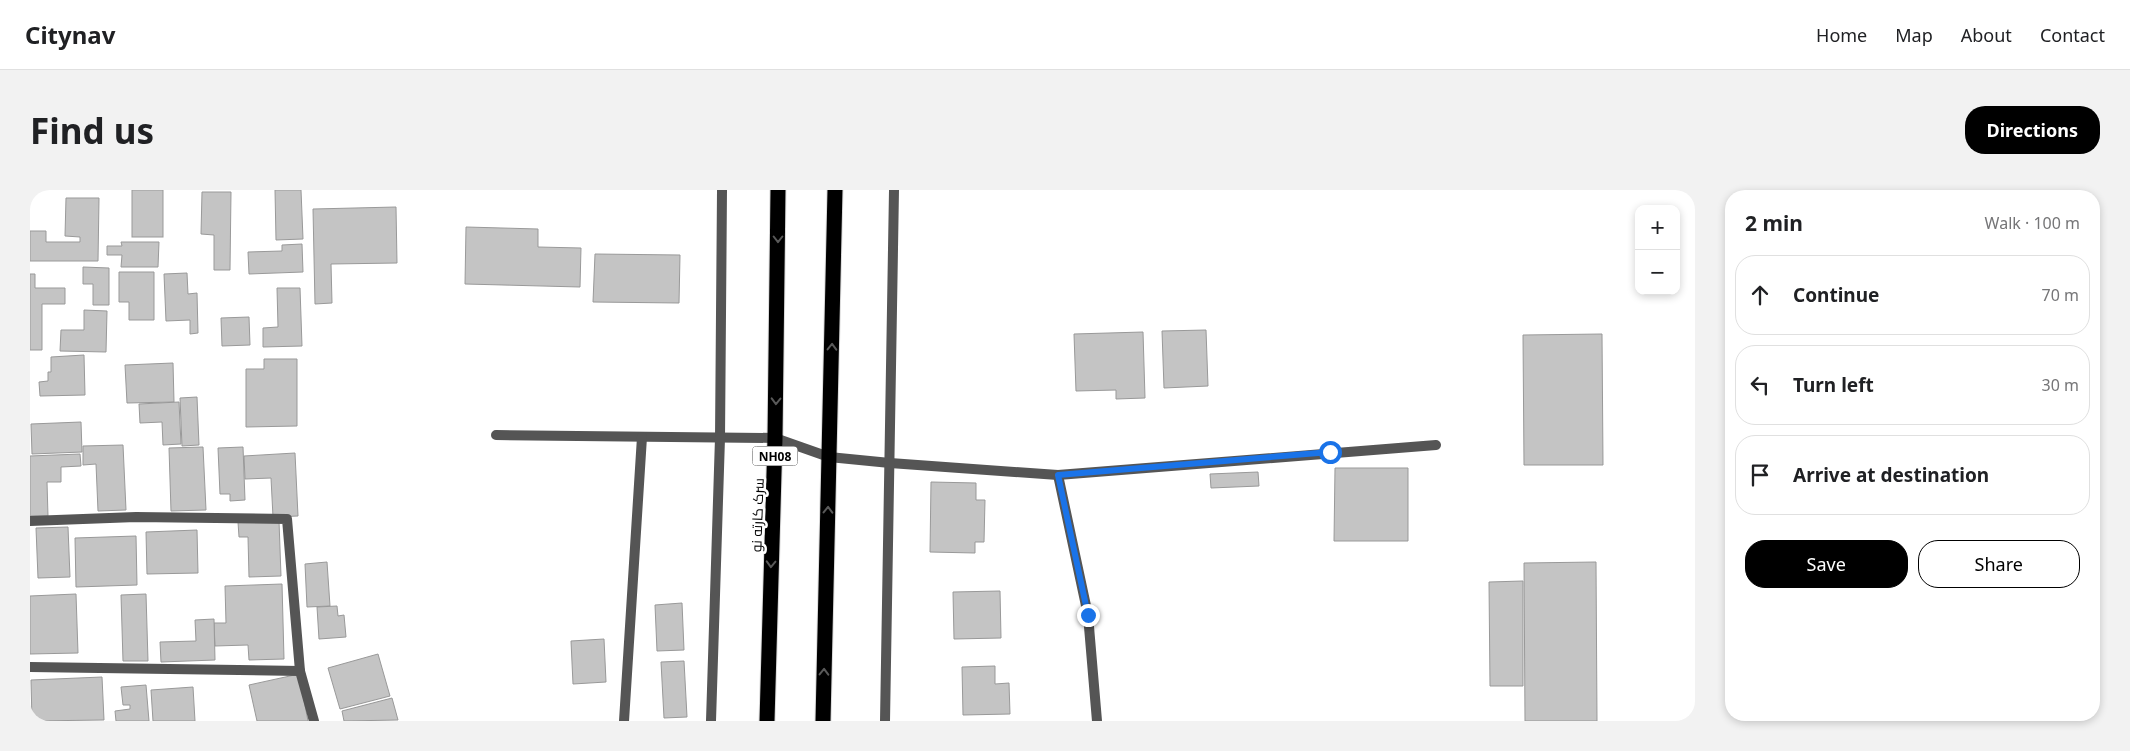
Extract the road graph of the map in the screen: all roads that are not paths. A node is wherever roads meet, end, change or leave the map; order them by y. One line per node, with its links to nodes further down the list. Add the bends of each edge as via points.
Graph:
1 (722, 190): 7 (street)
2 (778, 190): 8 (highway, سرک کارته نو / NH08, one-way to 8)
3 (835, 190): 10 (highway, one-way to 3)
4 (894, 190): 11 (street)
5 (496, 435): 6 (street)
6 (642, 437): 7 (street); 17 (street)
7 (720, 438): 8 (street); 18 (street)
8 (775, 438): 10 (street); 19 (highway, سرک کارته نو / NH08, one-way to 19)
9 (1436, 445): 12 (street)
10 (829, 457): 11 (street); 20 (highway, one-way to 10)
11 (890, 464): 12 (street); 21 (street)
12 (1058, 475): 22 (street, via 1088,615)
13 (30, 521): 15 (street, via 136,517 287,519)
14 (30, 667): 15 (street)
15 (300, 672): 16 (street)
16 (314, 721)
17 (624, 721)
18 (711, 721)
19 (767, 721)
20 (823, 721)
21 (884, 721)
22 (1097, 721)

